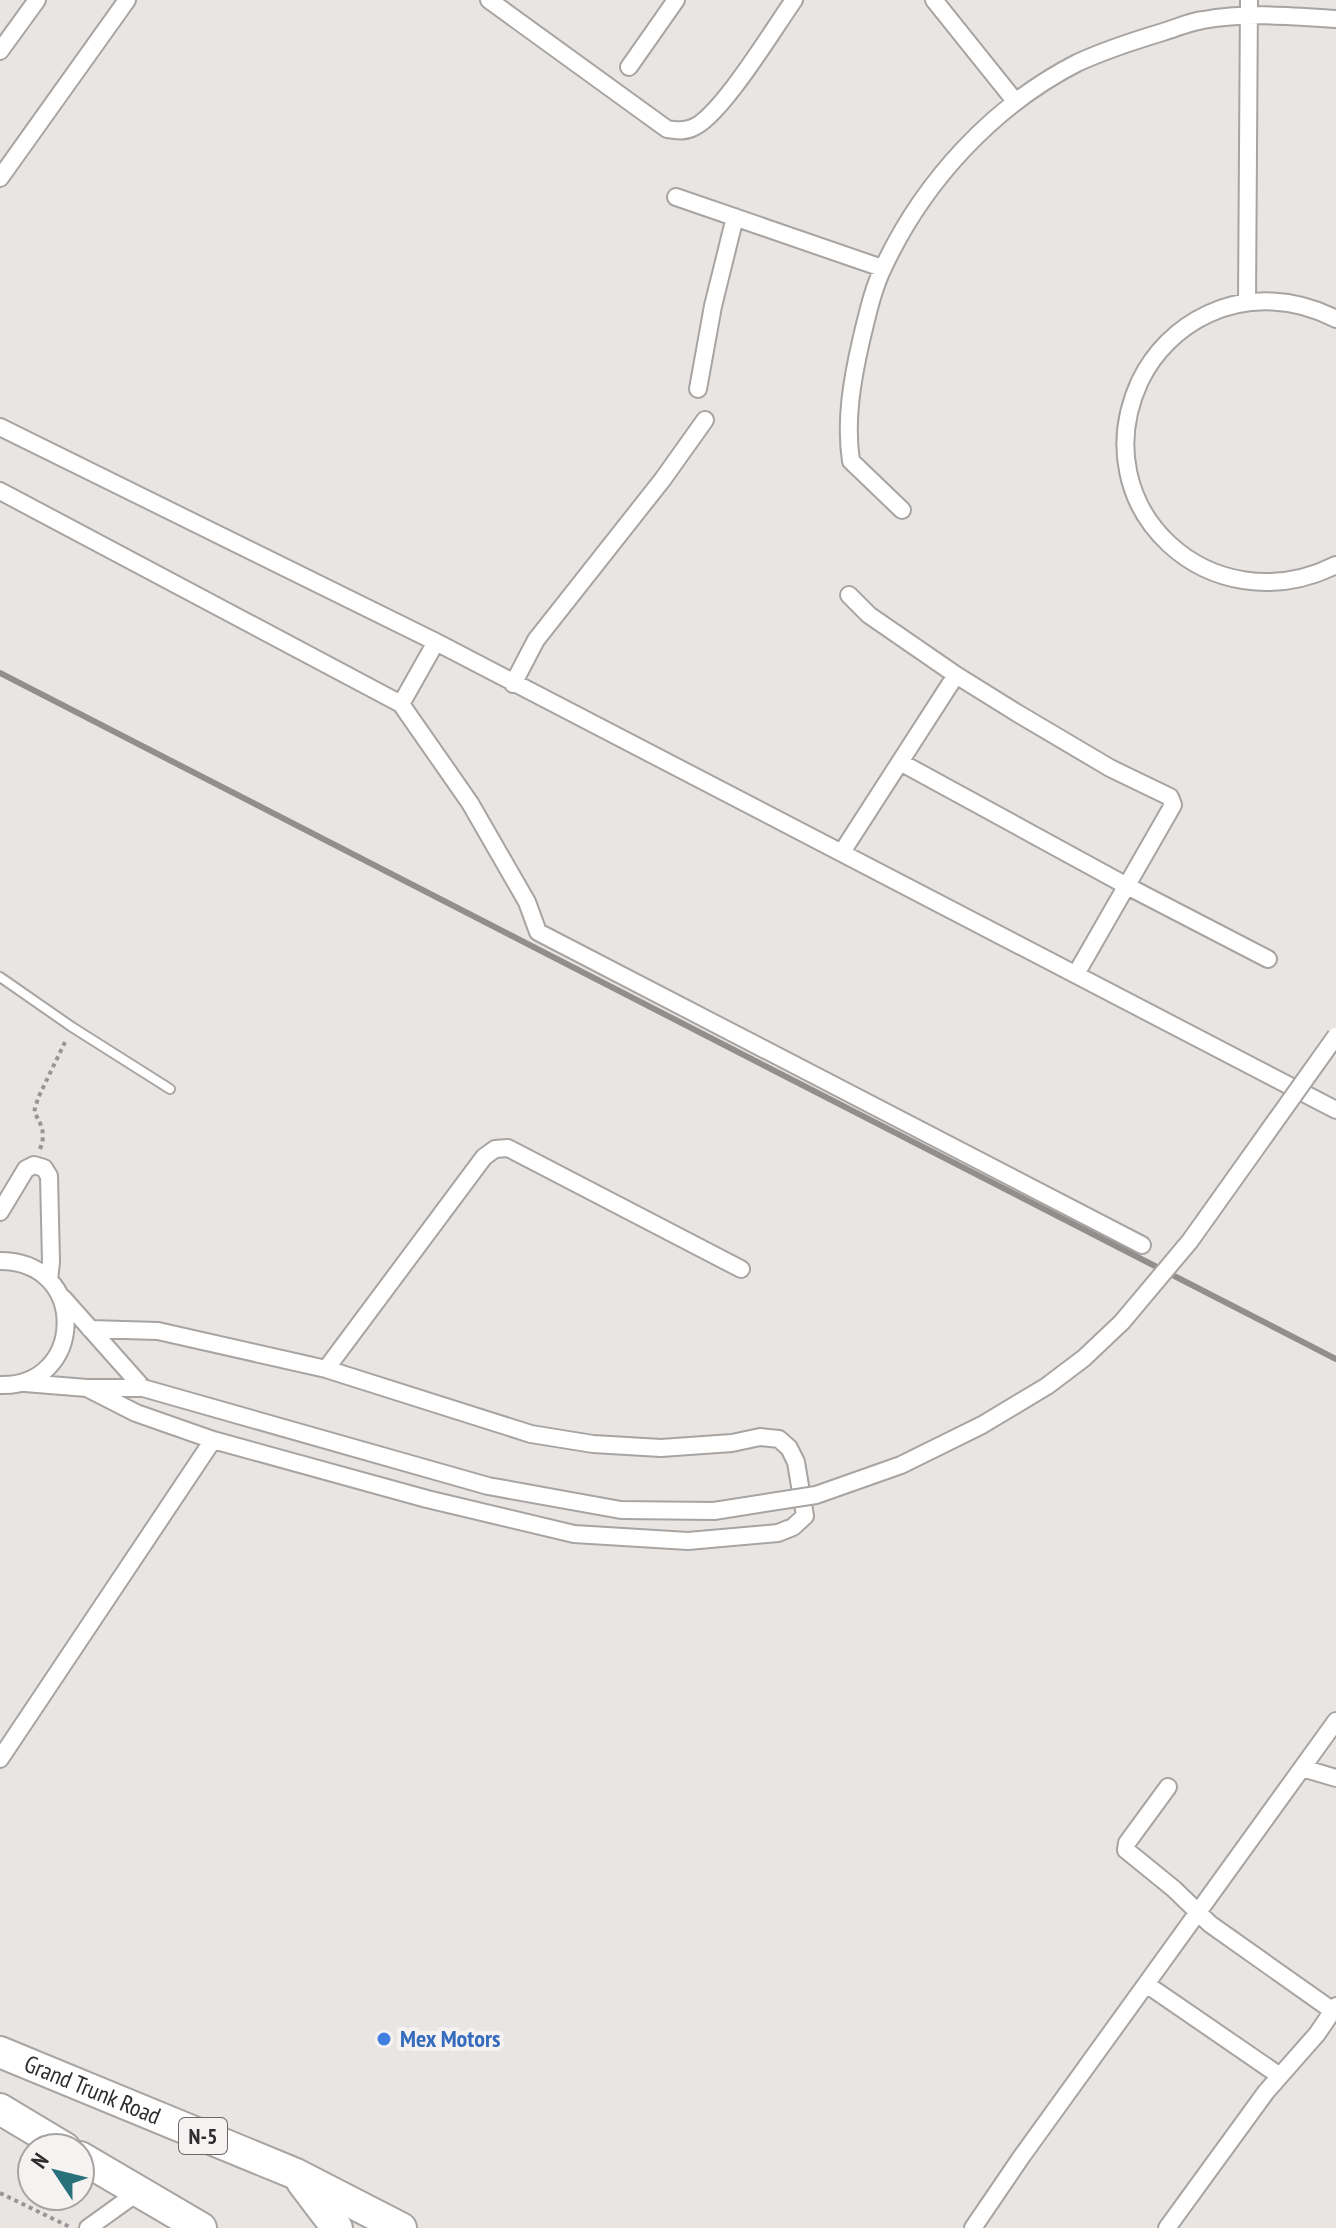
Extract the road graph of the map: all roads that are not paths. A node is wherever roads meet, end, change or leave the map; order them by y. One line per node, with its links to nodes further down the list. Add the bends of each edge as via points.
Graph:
1 (37, 0): 9 (street)
2 (126, 0): 12 (street)
3 (489, 0): 4 (street, via 667,129 681,131 702,123 719,107)
4 (794, 0)
5 (934, 0): 11 (street)
6 (672, 1): 10 (street)
7 (1249, 7): 8 (street); 11 (street, via 1119,45 1077,63); 16 (street)
8 (1336, 19)
9 (0, 51)
10 (629, 67)
11 (1015, 101): 15 (street, via 965,147 933,186)
12 (0, 178)
13 (676, 197): 14 (street)
14 (735, 217): 15 (street); 18 (street)
15 (882, 268): 22 (street, via 852,383 849,450 856,467)
16 (1247, 302): 17 (street, via 1301,305); 23 (street, via 1186,327 1161,349 1143,376 1126,439 1133,488 1147,518 1168,543 1224,577 1289,582)
17 (1336, 319)
18 (698, 389)
19 (705, 420): 27 (street, via 536,640)
20 (0, 427): 25 (street)
21 (0, 491): 28 (street)
22 (902, 510)
23 (1336, 565)
24 (849, 595): 26 (street, via 869,615)
25 (436, 642): 27 (street); 28 (street)
26 (956, 675): 29 (street); 31 (street, via 1110,768 1171,797 1173,805)
27 (513, 684): 30 (street)
28 (401, 704): 39 (street, via 470,803 527,902 538,932)
29 (900, 762): 30 (street); 31 (street)
30 (842, 852): 33 (street)
31 (1127, 886): 32 (street); 33 (street)
32 (1268, 959)
33 (1076, 974): 37 (street)
34 (0, 977): 36 (lane)
35 (1336, 1036): 48 (street, bridge, via 1190,1241 1084,1358 982,1425 901,1465 816,1495 714,1511 621,1510 488,1486)
36 (170, 1089)
37 (1336, 1110)
38 (0, 1212): 42 (street, via 26,1169 44,1168 49,1176)
39 (1142, 1245)
40 (0, 1261): 42 (street, via 21,1263)
41 (741, 1269): 44 (street, via 508,1148 495,1149)
42 (54, 1287): 43 (street); 45 (street, via 67,1320 62,1347 46,1369)
43 (90, 1329): 44 (street, via 158,1331); 48 (street)
44 (326, 1369): 49 (street, via 531,1434 593,1444 661,1448 779,1439 796,1462 805,1516 778,1533 688,1541 574,1534)
45 (22, 1383): 46 (street); 47 (street)
46 (0, 1385)
47 (87, 1388): 48 (street); 49 (street, via 136,1413)
48 (143, 1388)
49 (213, 1440): 51 (street)
50 (1336, 1721): 52 (street)
51 (0, 1759)
52 (1302, 1768): 53 (street); 55 (street)
53 (1336, 1778)
54 (1168, 1787): 55 (street, via 1126,1850)
55 (1198, 1911): 56 (street); 57 (street)
56 (1146, 1984): 59 (street); 69 (street)
57 (1334, 2008): 59 (street)
58 (0, 2052): 63 (highway, Grand Trunk Road / N-5)
59 (1280, 2076): 70 (street)
60 (0, 2109): 61 (highway)
61 (38, 2132)
62 (96, 2167): 64 (highway)
63 (296, 2174): 67 (highway); 68 (highway, Grand Trunk Road / N-5)
64 (149, 2199): 65 (street, via 134,2195); 66 (highway)
65 (88, 2228)
66 (201, 2228)
67 (337, 2228)
68 (401, 2228)
69 (973, 2228)
70 (1167, 2228)

